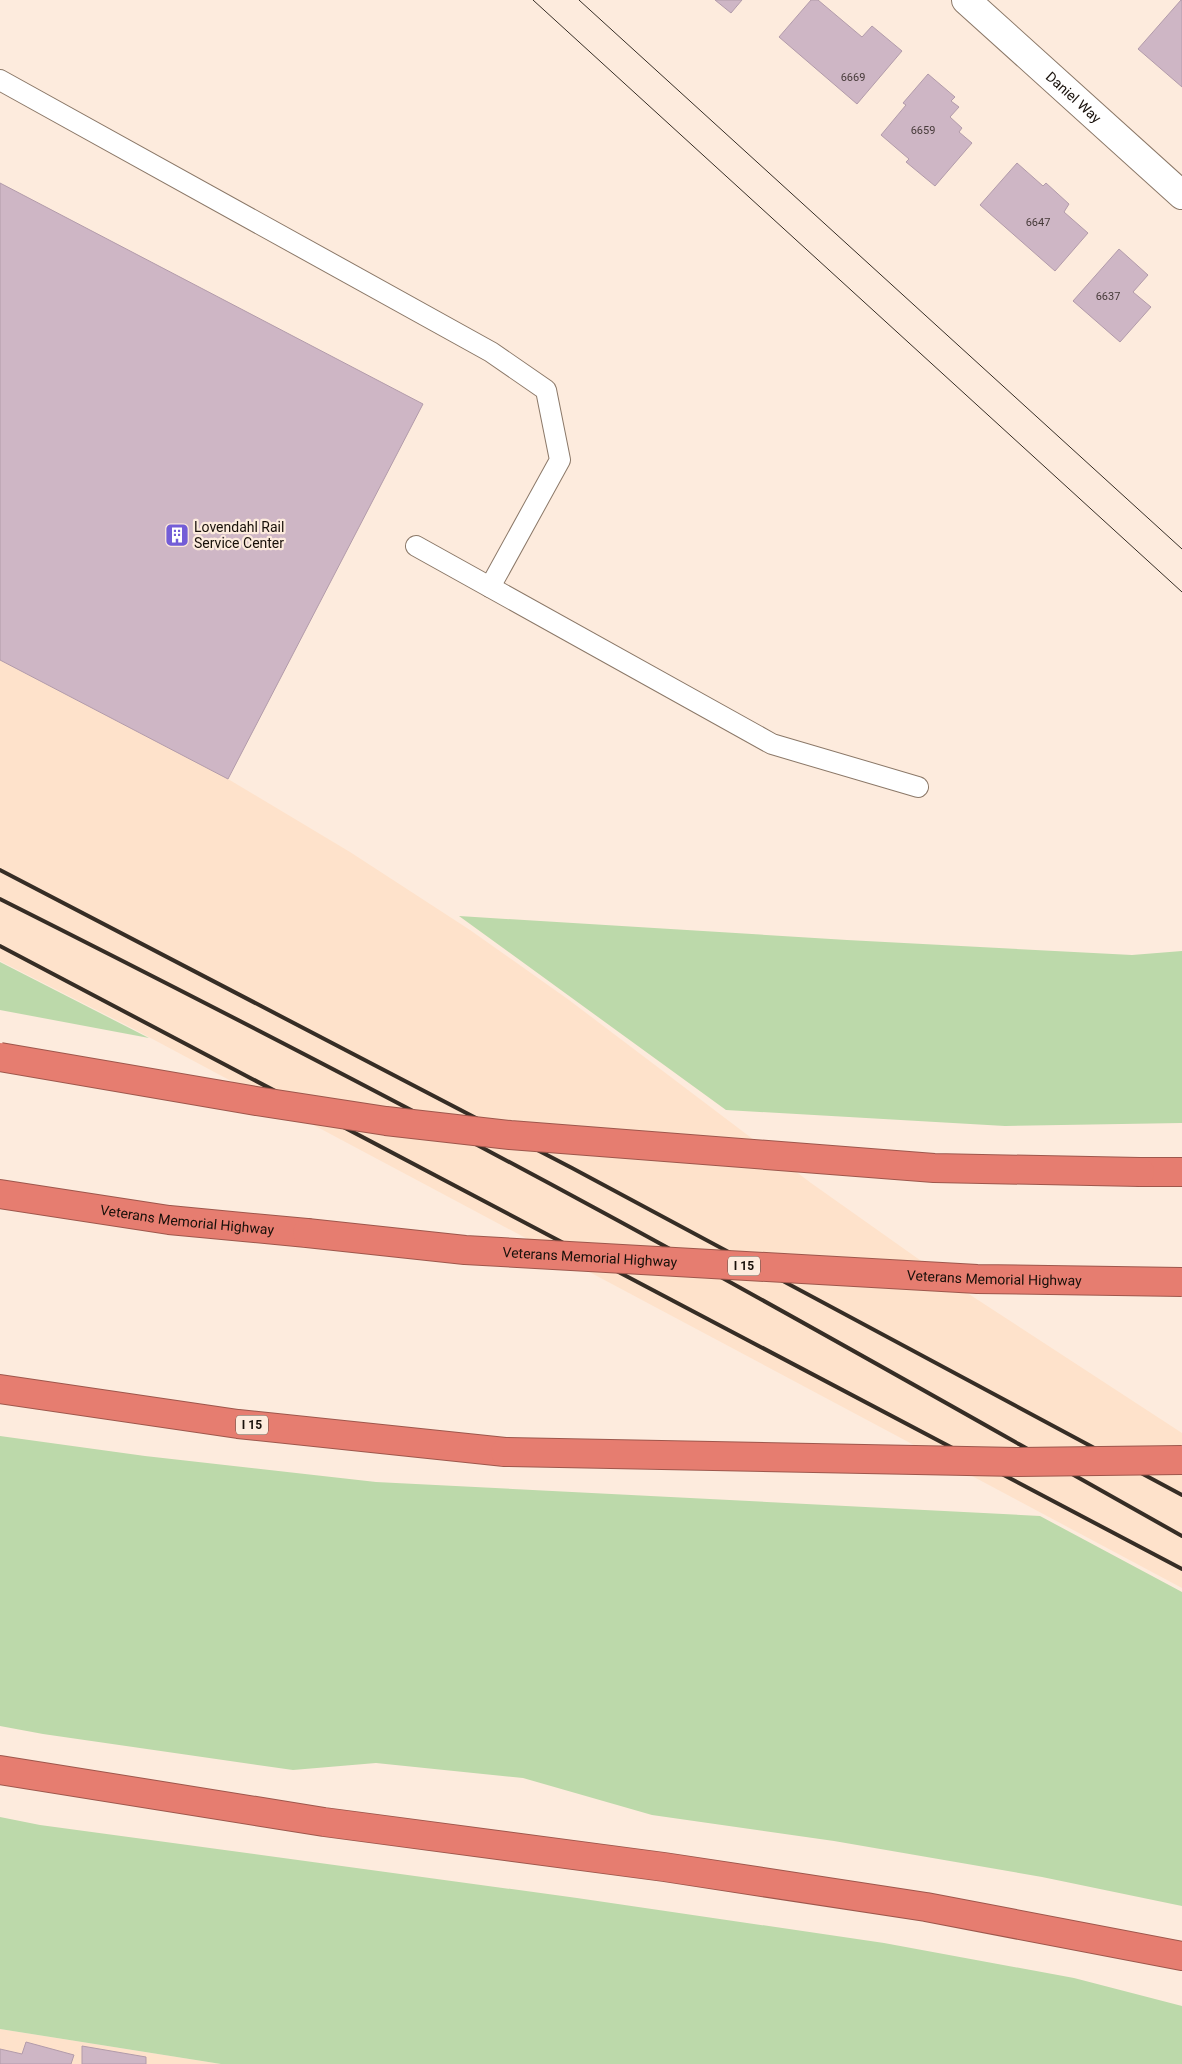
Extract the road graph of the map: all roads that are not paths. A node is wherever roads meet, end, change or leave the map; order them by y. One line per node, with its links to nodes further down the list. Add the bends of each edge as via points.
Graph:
1 (966, 0): 3 (street, Daniel Way)
2 (0, 80): 5 (lane, via 491,352 546,390 560,460)
3 (1182, 195)
4 (416, 546): 5 (lane)
5 (490, 587): 6 (lane, via 772,744)
6 (918, 787)
7 (0, 1057): 8 (highway, bridge, via 256,1102 510,1135 934,1168)
8 (1182, 1172)
9 (0, 1194): 10 (highway, Veterans Memorial Highway / I 15, bridge, via 169,1220 465,1250 967,1279)
10 (1182, 1282)
11 (0, 1389): 12 (highway, I 15, bridge, via 238,1424 505,1452 1018,1462)
12 (1182, 1460)
13 (0, 1770): 14 (highway, via 324,1822 664,1867 926,1907)
14 (1182, 1956)

